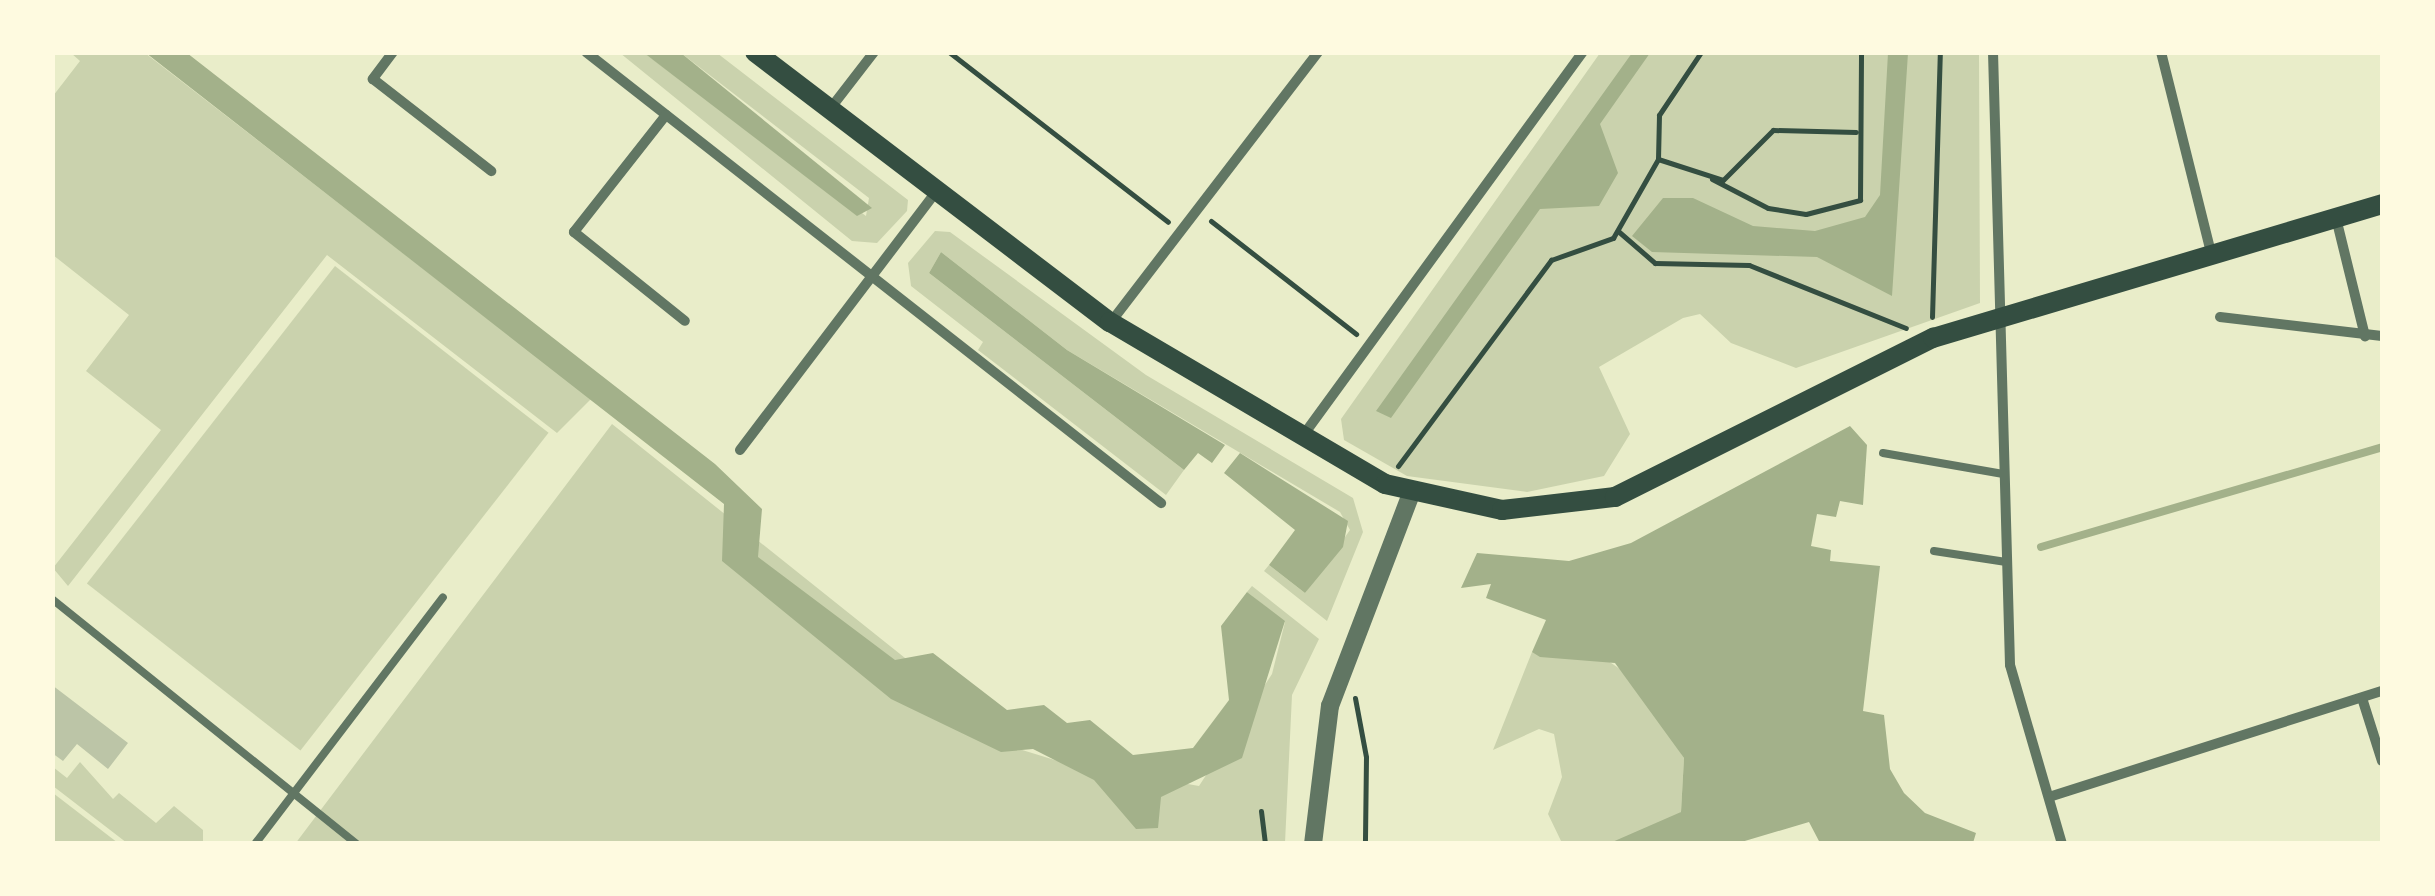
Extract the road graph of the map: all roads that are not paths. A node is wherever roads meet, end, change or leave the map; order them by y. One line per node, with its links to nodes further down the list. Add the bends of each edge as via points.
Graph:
1 (393, 52): 11 (street, via 373,78)
2 (586, 52): 10 (street)
3 (756, 52): 9 (main road)
4 (874, 52): 9 (street)
5 (1318, 52): 20 (street)
6 (1582, 52): 23 (street)
7 (1994, 52): 17 (street)
8 (2161, 52): 15 (street)
9 (830, 109): 12 (main road)
10 (666, 115): 16 (street); 19 (street, via 574,232)
11 (490, 171)
12 (936, 192): 16 (street); 20 (main road)
13 (2382, 204): 14 (main road)
14 (2336, 218): 15 (main road); 21 (street)
15 (2211, 253): 17 (main road)
16 (873, 275): 24 (street); 28 (street)
17 (1996, 317): 26 (street); 27 (main road, via 1934,338 1615,498 1502,510)
18 (2220, 317): 21 (street)
19 (686, 320)
20 (1110, 322): 23 (main road)
21 (2364, 336): 22 (street)
22 (2382, 336)
23 (1301, 438): 27 (main road)
24 (740, 450)
25 (1883, 453): 26 (lane)
26 (2003, 474): 30 (street)
27 (1410, 496): 42 (street, via 1330,706)
28 (1161, 504)
29 (1934, 550): 30 (lane)
30 (2006, 562): 37 (street, via 2010,665)
31 (443, 598): 36 (lane)
32 (52, 599): 36 (lane)
33 (2382, 691): 34 (street)
34 (2362, 698): 35 (street); 37 (street)
35 (2382, 760)
36 (294, 789): 38 (lane); 39 (lane)
37 (2049, 798): 43 (street)
38 (345, 833): 40 (lane); 41 (lane)
39 (255, 844)
40 (337, 844)
41 (357, 844)
42 (1313, 844)
43 (2062, 844)

